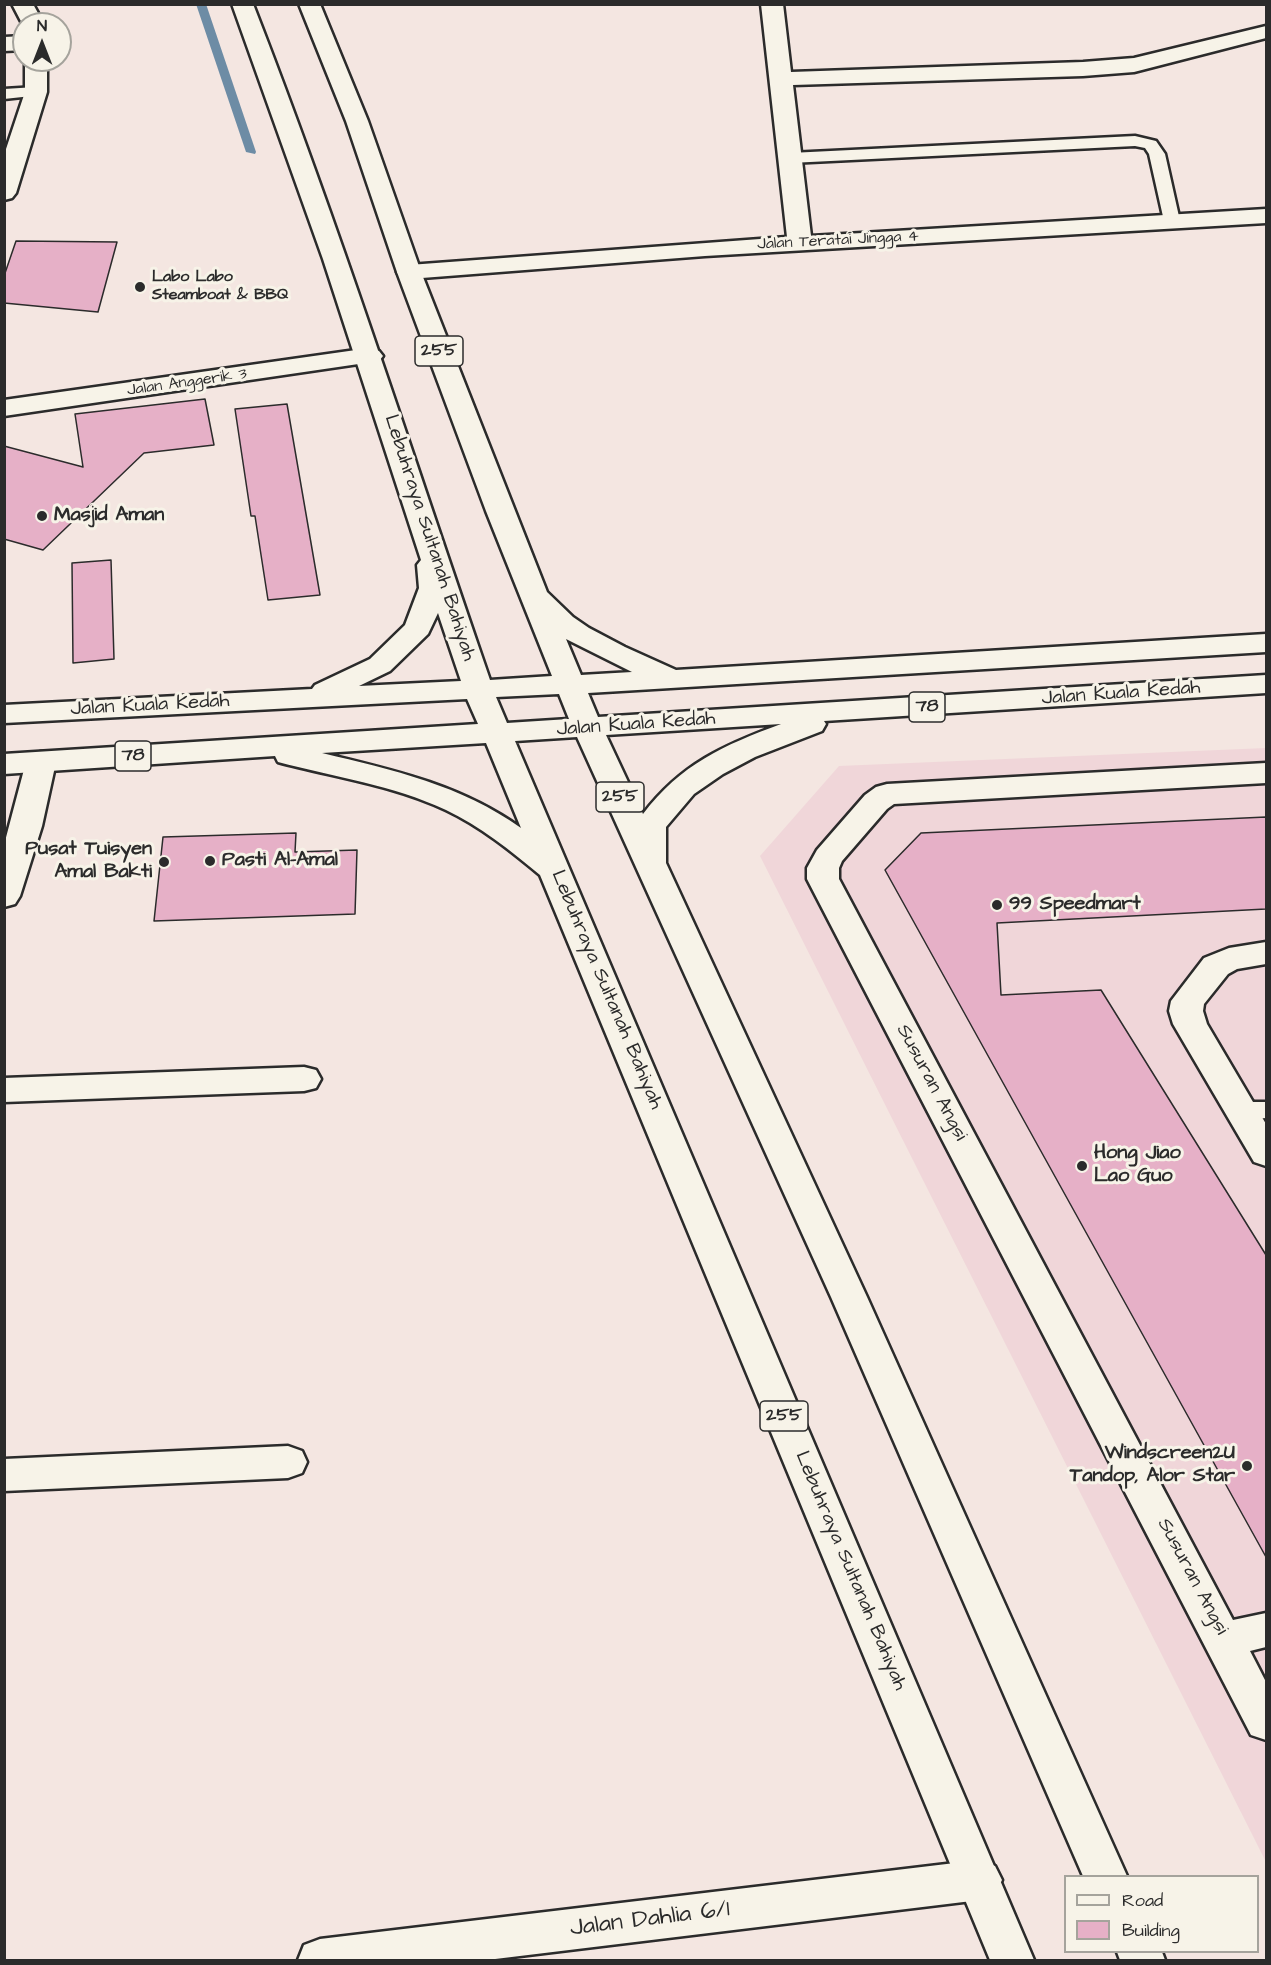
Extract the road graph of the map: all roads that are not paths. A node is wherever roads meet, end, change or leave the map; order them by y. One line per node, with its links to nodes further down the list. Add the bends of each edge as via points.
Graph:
1 (242, 4): 8 (main road, Lebuhraya Sultanah Bahiyah / 255)
2 (309, 4): 17 (main road, 255, via 357,121)
3 (772, 4): 7 (main road)
4 (269, 16): 8 (main road)
5 (1266, 32): 7 (main road, via 1134,65)
6 (36, 72): 9 (main road)
7 (781, 79): 12 (main road)
8 (274, 84): 18 (main road, Lebuhraya Sultanah Bahiyah / 255)
9 (36, 93): 10 (lane); 11 (main road)
10 (4, 94)
11 (12, 144): 13 (main road)
12 (790, 158): 15 (lane, via 1135,141 1150,144 1157,154); 16 (main road)
13 (4, 193)
14 (1266, 216): 15 (main road, Jalan Teratai Jingga 4)
15 (1172, 221): 16 (main road, Jalan Teratai Jingga 4)
16 (800, 243): 17 (main road, Jalan Teratai Jingga 4)
17 (409, 272): 21 (main road, 255)
18 (370, 356): 19 (main road, Jalan Anggerik 3); 20 (main road, Lebuhraya Sultanah Bahiyah / 255)
19 (4, 408)
20 (430, 549): 26 (main road, Lebuhraya Sultanah Bahiyah / 255); 27 (main road, via 433,588 418,628 380,665 322,692)
21 (527, 578): 23 (main road, via 546,609 582,636); 24 (main road, 255)
22 (1266, 643): 23 (main road, Jalan Kuala Kedah / 78)
23 (675, 679): 24 (main road, Jalan Kuala Kedah / 78)
24 (570, 683): 26 (main road, Jalan Kuala Kedah / 78); 30 (main road, 255)
25 (1266, 684): 28 (main road, Jalan Kuala Kedah / 78)
26 (478, 689): 27 (main road, Jalan Kuala Kedah / 78); 31 (main road, Lebuhraya Sultanah Bahiyah / 255)
27 (249, 701): 29 (main road, Jalan Kuala Kedah / 78)
28 (847, 712): 30 (main road, Jalan Kuala Kedah / 78); 37 (main road, via 737,754 681,789 650,826)
29 (4, 714)
30 (588, 728): 31 (main road, Jalan Kuala Kedah / 78); 37 (main road, 255)
31 (498, 734): 32 (main road, Jalan Kuala Kedah / 78); 38 (main road, Lebuhraya Sultanah Bahiyah / 255)
32 (261, 748): 33 (main road, Jalan Kuala Kedah / 78); 38 (main road, via 397,781 457,803 509,834)
33 (41, 762): 34 (main road, Jalan Kuala Kedah / 78); 36 (main road)
34 (4, 764)
35 (1266, 773): 48 (main road, Susuran Angsi, via 887,794 828,857 823,868 823,879)
36 (15, 826): 39 (main road)
37 (651, 865): 50 (main road, 255, via 849,1297)
38 (555, 871): 51 (main road, Lebuhraya Sultanah Bahiyah / 255)
39 (4, 896)
40 (1266, 953): 43 (main road, via 1229,959 1216,966 1188,1000 1186,1011 1190,1024)
41 (304, 1079): 42 (main road)
42 (4, 1090)
43 (1254, 1110): 44 (main road)
44 (1266, 1152)
45 (288, 1462): 46 (main road)
46 (4, 1475)
47 (1266, 1630): 48 (main road)
48 (1225, 1639): 49 (main road, Susuran Angsi)
49 (1266, 1722)
50 (1105, 1875)
51 (980, 1880): 52 (main road, Jalan Dahlia 6/1); 53 (main road, Lebuhraya Sultanah Bahiyah / 255)
52 (320, 1960)
53 (1012, 1960)

